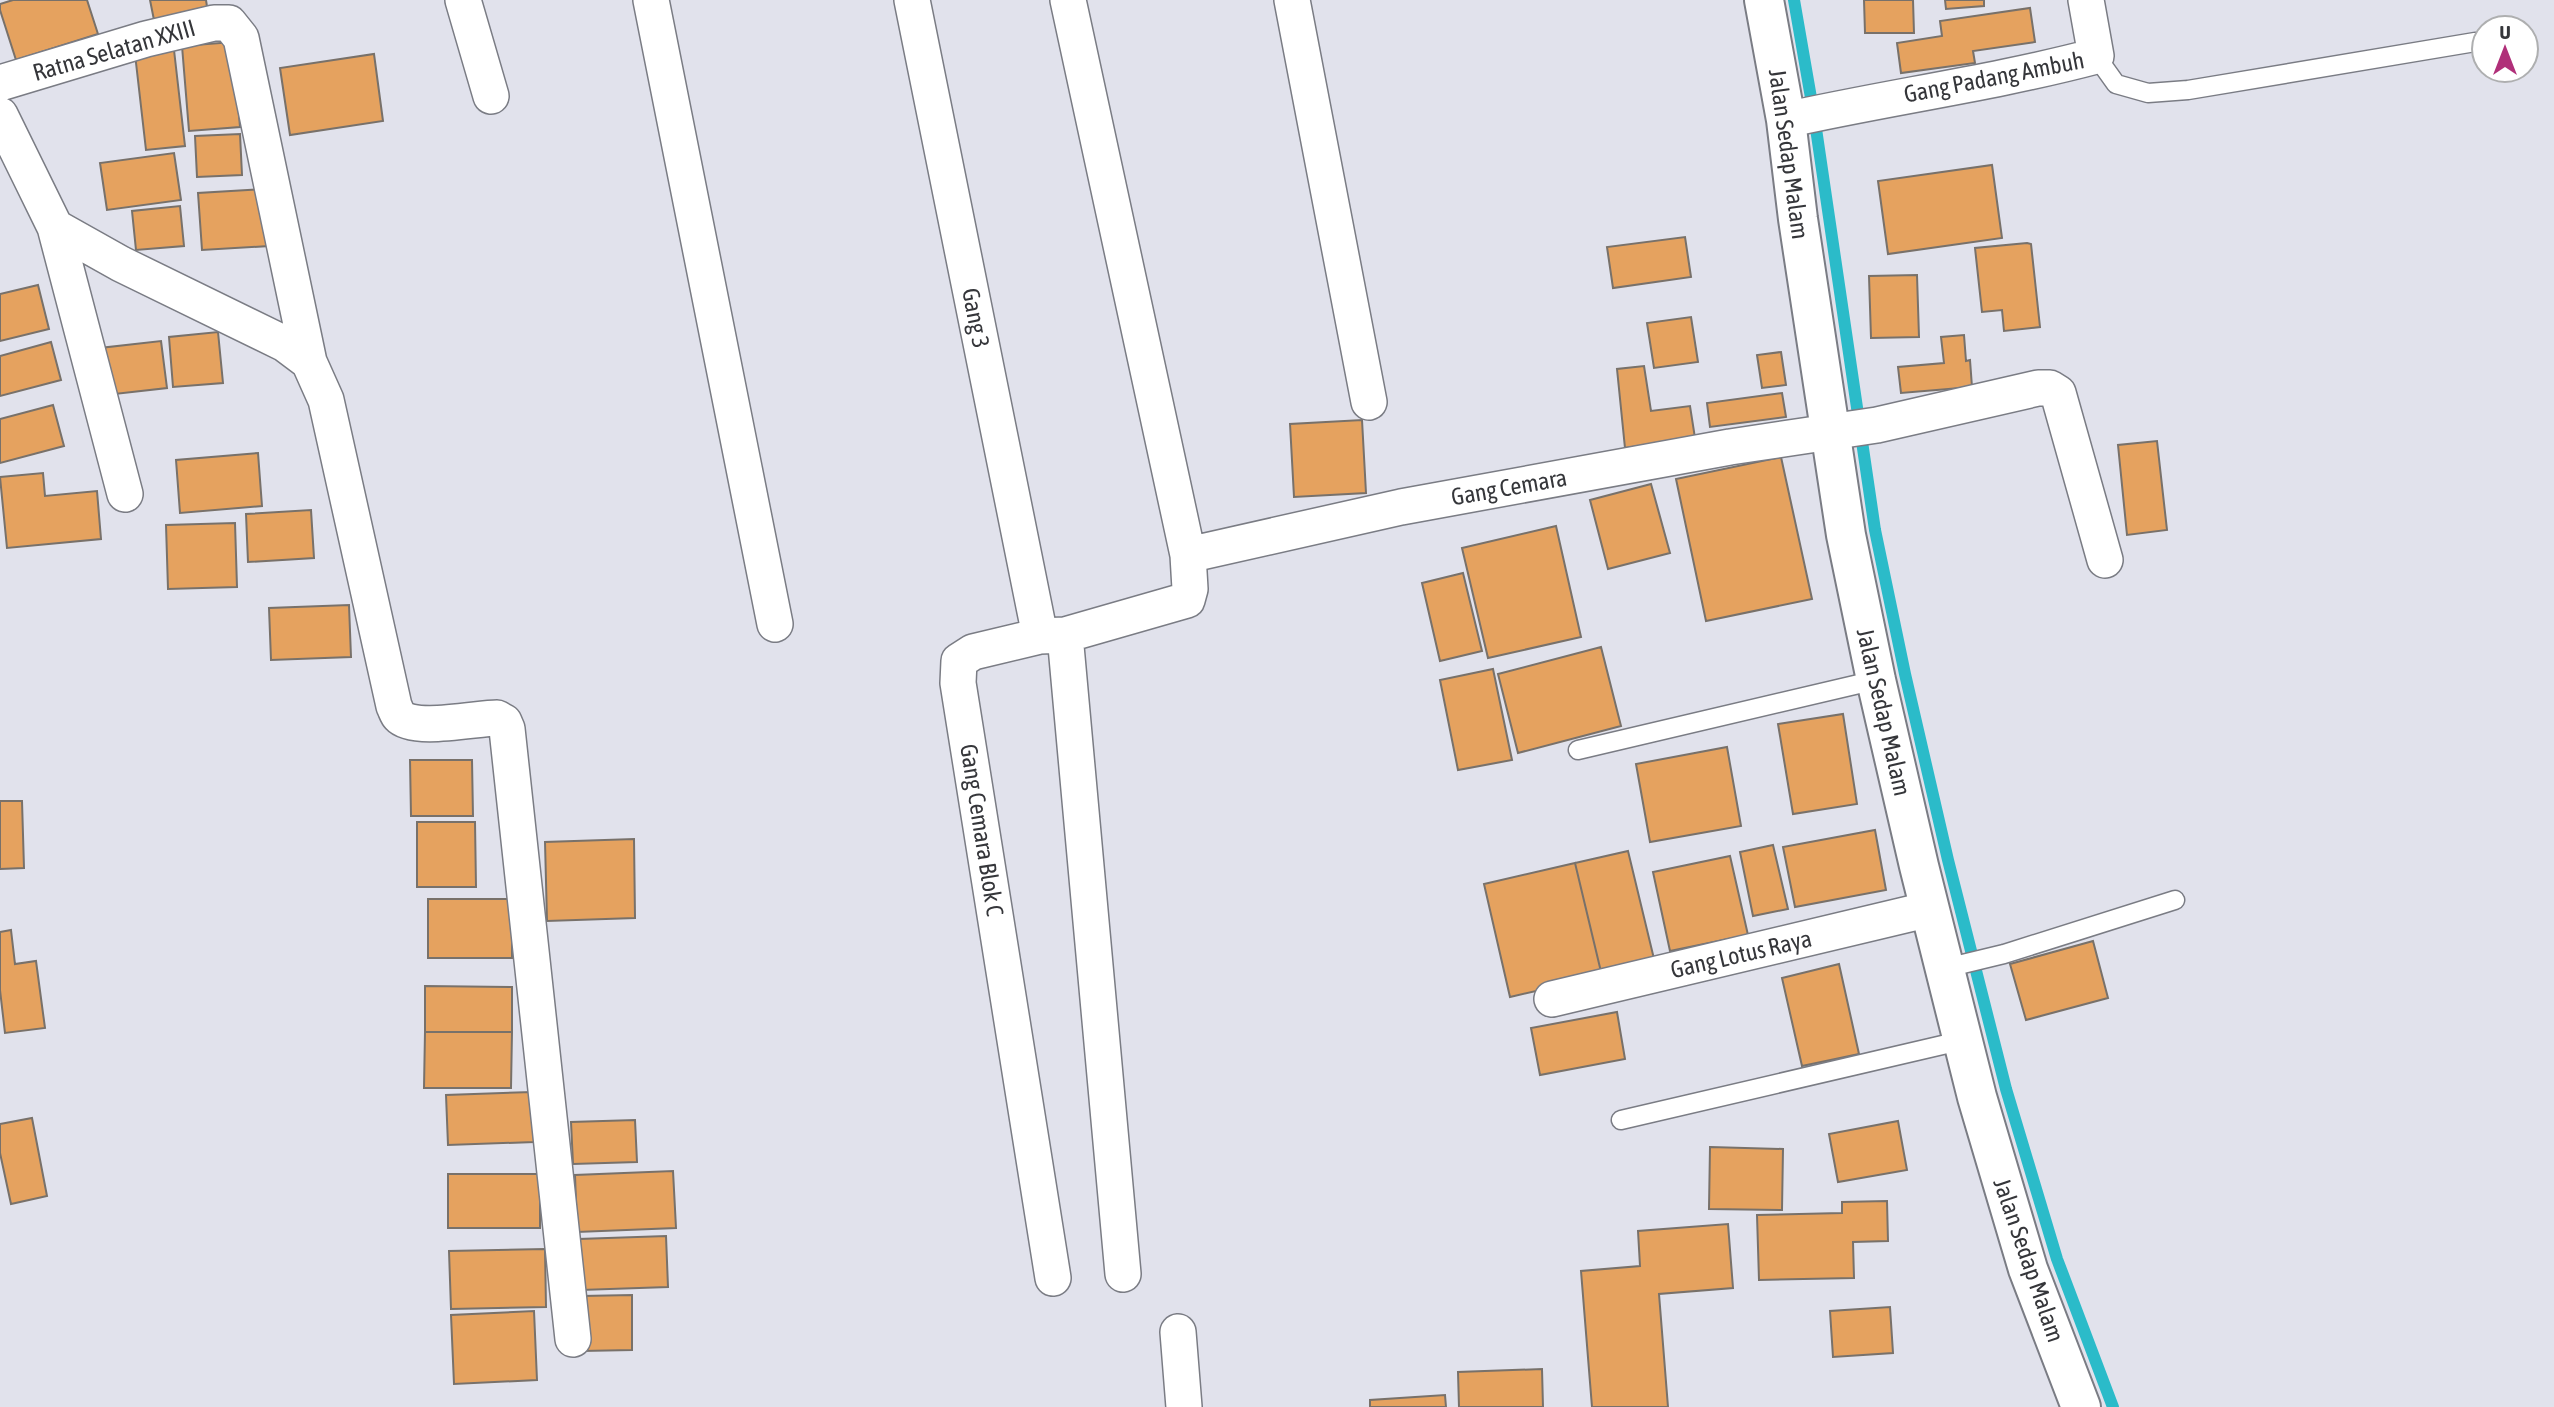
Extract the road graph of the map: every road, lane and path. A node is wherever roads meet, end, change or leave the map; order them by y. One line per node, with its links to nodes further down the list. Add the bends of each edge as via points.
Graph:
1 (463, 0): 11 (street)
2 (651, 0): 21 (street)
3 (912, 0): 22 (street, Gang 3)
4 (1068, 0): 19 (street)
5 (1292, 0): 16 (street)
6 (1764, 0): 13 (street, Jalan Sedap Malam)
7 (2086, 0): 9 (street, Gang Padang Ambuh)
8 (2470, 43): 9 (lane, via 2148,93 2116,84)
9 (2096, 56): 13 (street, Gang Padang Ambuh)
10 (0, 83): 15 (street, Ratna Selatan XXIII, via 146,39 229,23 244,46)
11 (491, 96)
12 (0, 115): 14 (street)
13 (1793, 118): 17 (street, Jalan Sedap Malam, via 1798,219)
14 (55, 227): 15 (street, via 285,344); 18 (street)
15 (309, 362): 34 (street, via 326,400 394,706 407,722 497,718 507,730)
16 (1369, 402)
17 (1854, 429): 19 (street, Gang Cemara, via 1401,507); 20 (street, Gang Cemara, via 2049,388 2058,393); 23 (street, Jalan Sedap Malam, via 1846,535)
18 (125, 494)
19 (1188, 555): 22 (street, Gang Cemara Blok C, via 1187,600)
20 (2105, 560)
21 (775, 624)
22 (1053, 636): 31 (street, Gang 3); 32 (street, Gang Cemara Blok C, via 973,653 959,661 958,683)
23 (1876, 680): 24 (lane); 26 (street, Jalan Sedap Malam)
24 (1578, 750)
25 (2175, 900): 27 (lane)
26 (1930, 909): 27 (street, Jalan Sedap Malam); 28 (street, Gang Lotus Raya)
27 (1958, 965): 29 (street, Jalan Sedap Malam)
28 (1552, 999)
29 (1964, 1040): 30 (lane); 36 (street, Jalan Sedap Malam, via 2028,1269)
30 (1621, 1120)
31 (1124, 1274)
32 (1053, 1278)
33 (1178, 1332): 35 (street)
34 (573, 1339)
35 (1184, 1407)
36 (2081, 1407)

